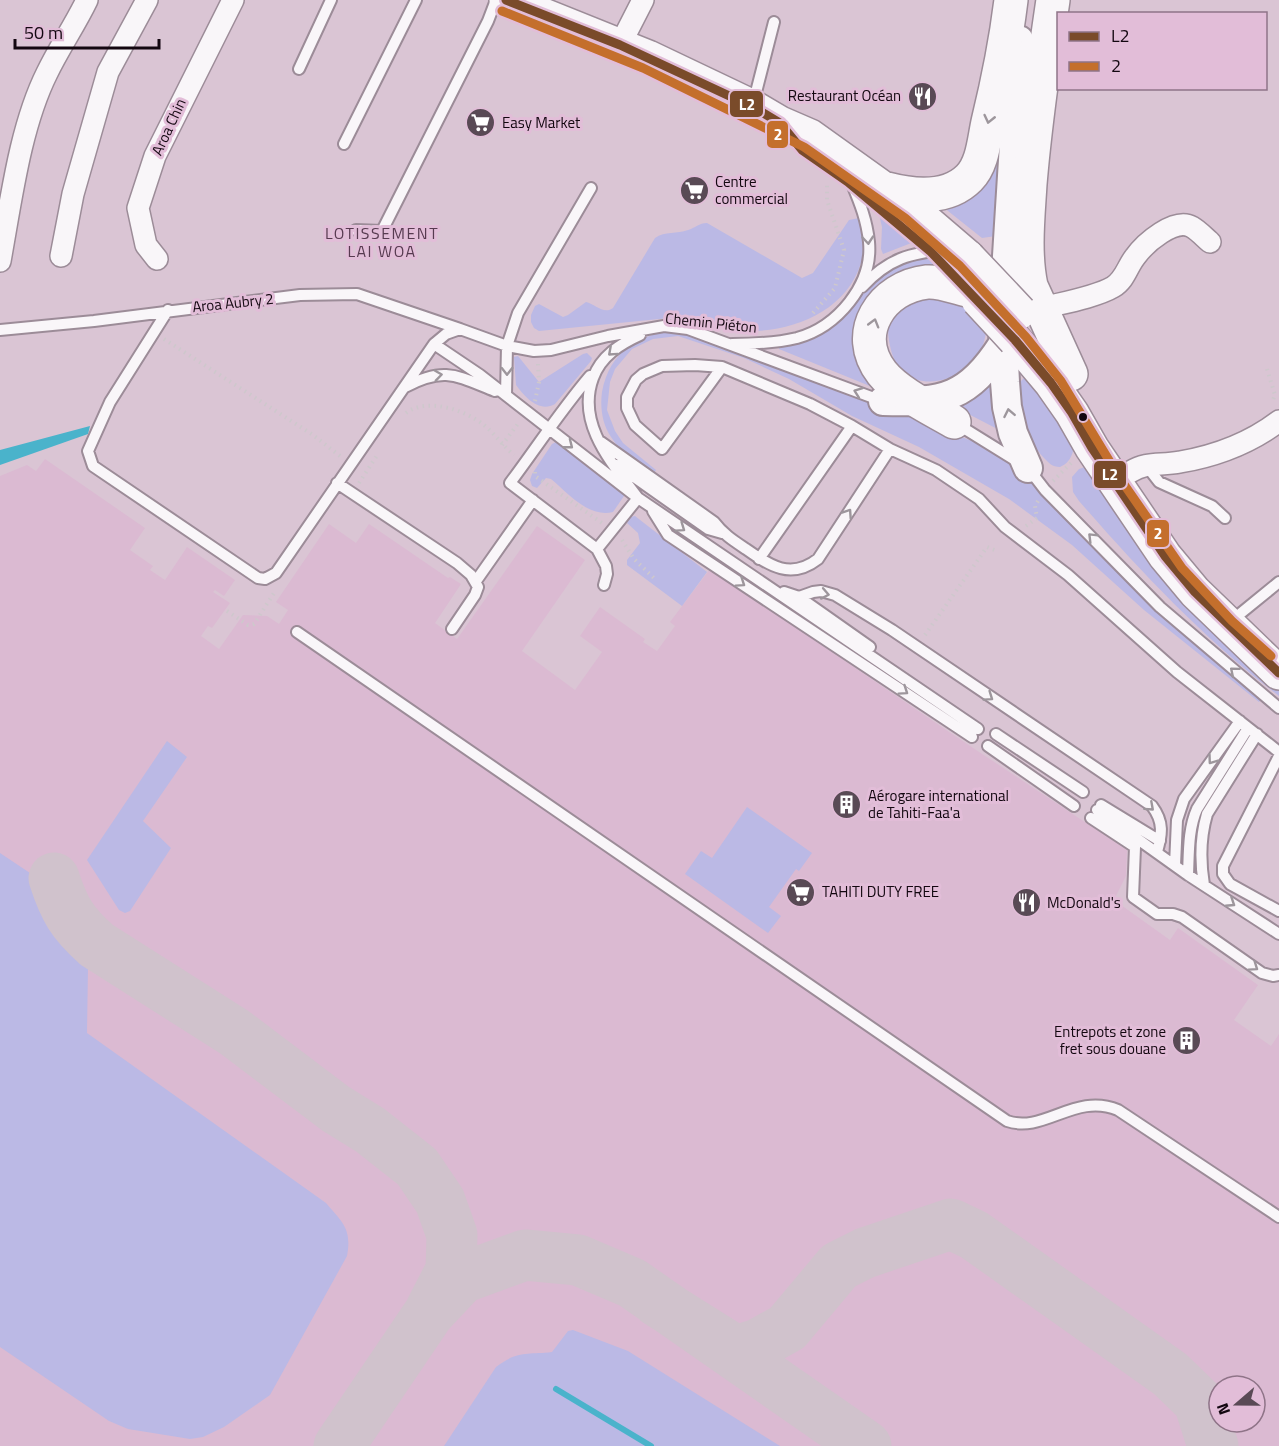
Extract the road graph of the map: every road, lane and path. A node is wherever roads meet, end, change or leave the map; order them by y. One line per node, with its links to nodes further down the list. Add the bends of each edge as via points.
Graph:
1 (87, 0): 26 (street, via 46,74 31,116 14,179)
2 (147, 0): 24 (street, via 108,72 73,194)
3 (233, 0): 25 (street, Aroa Chin, via 155,156 138,208 146,245)
4 (331, 0): 15 (lane)
5 (416, 0): 18 (lane)
6 (495, 0): 21 (lane, via 382,231)
7 (506, 0): 14 (main road, via 550,12)
8 (643, 0): 14 (street)
9 (1011, 0): 19 (main road, one-way to 19, via 979,163 969,178 933,195 915,196)
10 (1024, 0): 17 (main road, via 1015,66)
11 (1040, 0): 17 (main road)
12 (1053, 0): 33 (main road, via 1028,211 1031,286)
13 (774, 22): 16 (lane)
14 (620, 45): 16 (main road)
15 (299, 69)
16 (766, 115): 19 (main road, via 810,136)
17 (1015, 128): 33 (main road, via 1006,261)
18 (345, 144)
19 (853, 184): 23 (main road, via 912,209); 28 (lane, one-way to 28, via 869,243 864,275); 30 (path, via 827,200 844,250 835,288)
20 (591, 188): 40 (lane, via 518,313)
21 (356, 230)
22 (1210, 243): 33 (street, via 1192,227 1172,226 1150,241 1115,286)
23 (952, 252): 27 (main road); 28 (lane, via 912,253 885,266); 33 (main road, bridge)
24 (61, 256)
25 (157, 259)
26 (0, 261)
27 (968, 290): 33 (main road, bridge); 48 (main road, one-way to 27, via 891,381 877,364 871,343 873,319 886,300 907,287 928,282)
28 (856, 293): 39 (lane, via 833,319 798,338)
29 (168, 310): 35 (lane, Aroa Aubry 2, via 300,295 357,294); 36 (lane, Aroa Aubry 2); 37 (lane)
30 (810, 317)
31 (721, 324): 34 (path, Chemin Piéton)
32 (664, 326): 39 (lane, via 688,329); 40 (lane, Aroa Aubry 2, via 551,351); 43 (lane, one-way to 43, via 620,345)
33 (1020, 326): 48 (main road, via 966,387); 60 (main road, one-way to 33, via 1007,407); 61 (main road, via 1071,374); 87 (main road, via 1092,448 1165,556 1195,592)
34 (741, 328)
35 (460, 329): 38 (lane); 40 (lane, Aroa Aubry 2)
36 (0, 330)
37 (153, 333): 59 (path, via 314,435); 63 (lane, via 99,425 88,451 93,466 264,579 276,573)
38 (434, 344): 44 (lane); 45 (lane)
39 (728, 344): 47 (lane, one-way to 39)
40 (507, 346): 45 (lane, one-way to 45)
41 (722, 367): 41 (lane, via 662,449 635,425 627,408 627,397 643,374 662,366); 52 (lane)
42 (1267, 369): 46 (path)
43 (596, 370): 53 (lane); 54 (lane, via 587,406)
44 (402, 389): 45 (lane, one-way to 45, via 445,373); 59 (lane)
45 (506, 395): 53 (lane)
46 (1275, 395)
47 (883, 401): 48 (main road); 51 (lane)
48 (920, 402): 51 (main road)
49 (401, 420): 57 (path, via 407,411 424,405 450,408 484,425 517,458)
50 (1279, 421): 61 (street, via 1224,451)
51 (954, 422): 60 (lane)
52 (852, 426): 56 (lane); 73 (lane)
53 (548, 429): 57 (lane); 65 (lane, one-way to 65)
54 (598, 440): 58 (lane); 70 (lane, via 714,522)
55 (383, 447): 62 (path)
56 (890, 449): 73 (lane, one-way to 56, via 792,570 818,559); 89 (lane, via 936,470 979,499 1005,527)
57 (535, 450): 66 (lane, via 510,483); 69 (path, via 535,476)
58 (609, 459): 65 (lane); 70 (lane, via 708,529)
59 (350, 463): 62 (path); 63 (lane)
60 (1028, 468): 88 (lane, one-way to 60, via 1160,607)
61 (1138, 468): 68 (lane, via 1212,506); 82 (main road, via 1192,561)
62 (366, 473): 64 (path)
63 (336, 483): 64 (lane)
64 (352, 493): 75 (lane, via 457,563)
65 (638, 498): 67 (lane); 69 (lane)
66 (533, 500): 71 (lane); 75 (lane)
67 (650, 506): 79 (lane, one-way to 79); 90 (lane, one-way to 90, via 668,535)
68 (1225, 518)
69 (612, 530): 71 (lane); 74 (path)
70 (722, 533): 73 (lane)
71 (597, 549): 77 (lane, via 606,566)
72 (997, 552): 85 (path, via 987,547)
73 (759, 559)
74 (654, 578)
75 (476, 581): 83 (lane, via 475,595)
76 (1279, 582): 82 (lane)
77 (604, 585)
78 (278, 587): 81 (path, via 254,624 248,625)
79 (770, 587): 80 (lane); 90 (lane)
80 (799, 597): 90 (lane); 94 (lane, one-way to 94, via 821,591 835,595 1152,806 1162,824)
81 (227, 611)
82 (1241, 613): 86 (main road)
83 (452, 629)
84 (297, 632): 101 (lane, via 1006,1121 1029,1123 1085,1105 1106,1105)
85 (921, 641)
86 (1279, 647)
87 (1279, 674)
88 (1279, 708)
89 (1249, 728): 92 (lane); 95 (lane, one-way to 95, via 1184,799 1177,820); 96 (lane, via 1192,819); 97 (lane, via 1207,814 1201,843)
90 (977, 730)
91 (992, 740): 93 (lane)
92 (1278, 759): 98 (lane, via 1223,866 1223,874 1230,884)
93 (1079, 799)
94 (1159, 847): 95 (lane); 100 (lane, one-way to 100, via 1096,811 1135,847 1133,897 1157,914 1182,917 1262,973)
95 (1175, 865): 96 (lane)
96 (1188, 875): 97 (lane)
97 (1204, 885): 99 (lane, one-way to 99)
98 (1279, 911)
99 (1279, 934)
100 (1279, 975)
101 (1279, 1217)

